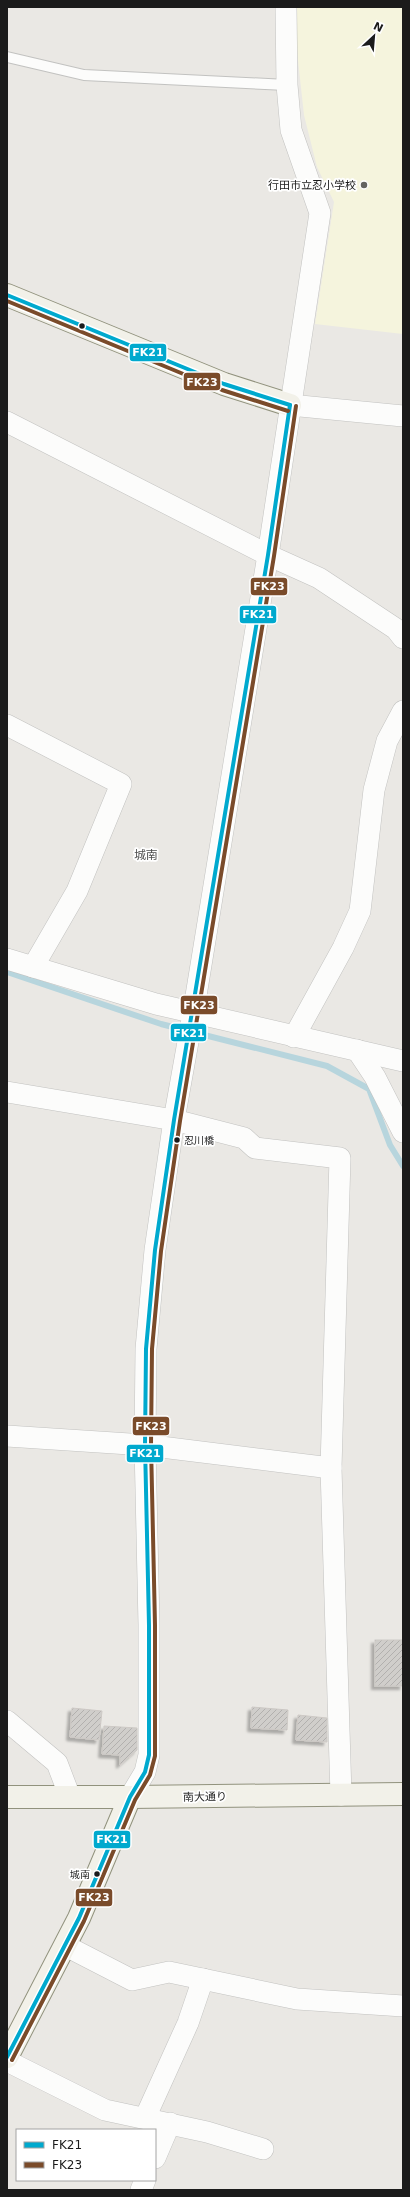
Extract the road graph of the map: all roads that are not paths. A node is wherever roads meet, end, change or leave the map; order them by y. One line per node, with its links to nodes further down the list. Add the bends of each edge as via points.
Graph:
1 (286, 7): 3 (street)
2 (7, 58): 3 (lane, via 84,75)
3 (287, 85): 5 (street, via 291,130 320,213)
4 (7, 295): 5 (street, via 224,384)
5 (290, 405): 6 (street); 8 (street)
6 (403, 416)
7 (7, 422): 8 (street)
8 (268, 555): 9 (street, via 320,578 396,629); 14 (street)
9 (403, 638)
10 (403, 711): 15 (street, via 387,741 374,790 360,911 343,948)
11 (7, 725): 13 (street, via 121,784 77,891)
12 (7, 959): 13 (street)
13 (33, 967): 14 (street)
14 (193, 1014): 15 (street); 19 (street)
15 (294, 1037): 16 (street)
16 (357, 1050): 17 (street); 20 (street, via 375,1077)
17 (403, 1061)
18 (7, 1092): 19 (street)
19 (174, 1120): 22 (street, via 155,1250 146,1349); 23 (street, via 244,1138 255,1148 340,1158)
20 (403, 1132)
21 (7, 1436): 22 (street)
22 (145, 1445): 23 (street); 29 (street, via 149,1755 145,1772)
23 (331, 1468): 26 (street)
24 (7, 1721): 28 (street, via 56,1763)
25 (403, 1794): 26 (street, 南大通り)
26 (341, 1795): 29 (street, 南大通り)
27 (7, 1797): 28 (street, 南大通り)
28 (70, 1797): 29 (street, 南大通り)
29 (130, 1798): 30 (street)
30 (66, 1946): 31 (street, via 132,1980 169,1972); 33 (street)
31 (203, 1979): 32 (street, via 297,1999); 35 (street, via 188,2023)
32 (403, 2006)
33 (7, 2057)
34 (7, 2061): 35 (street, via 105,2110)
35 (145, 2118): 36 (street)
36 (170, 2124): 37 (street); 38 (street)
37 (263, 2149)
38 (156, 2156)

